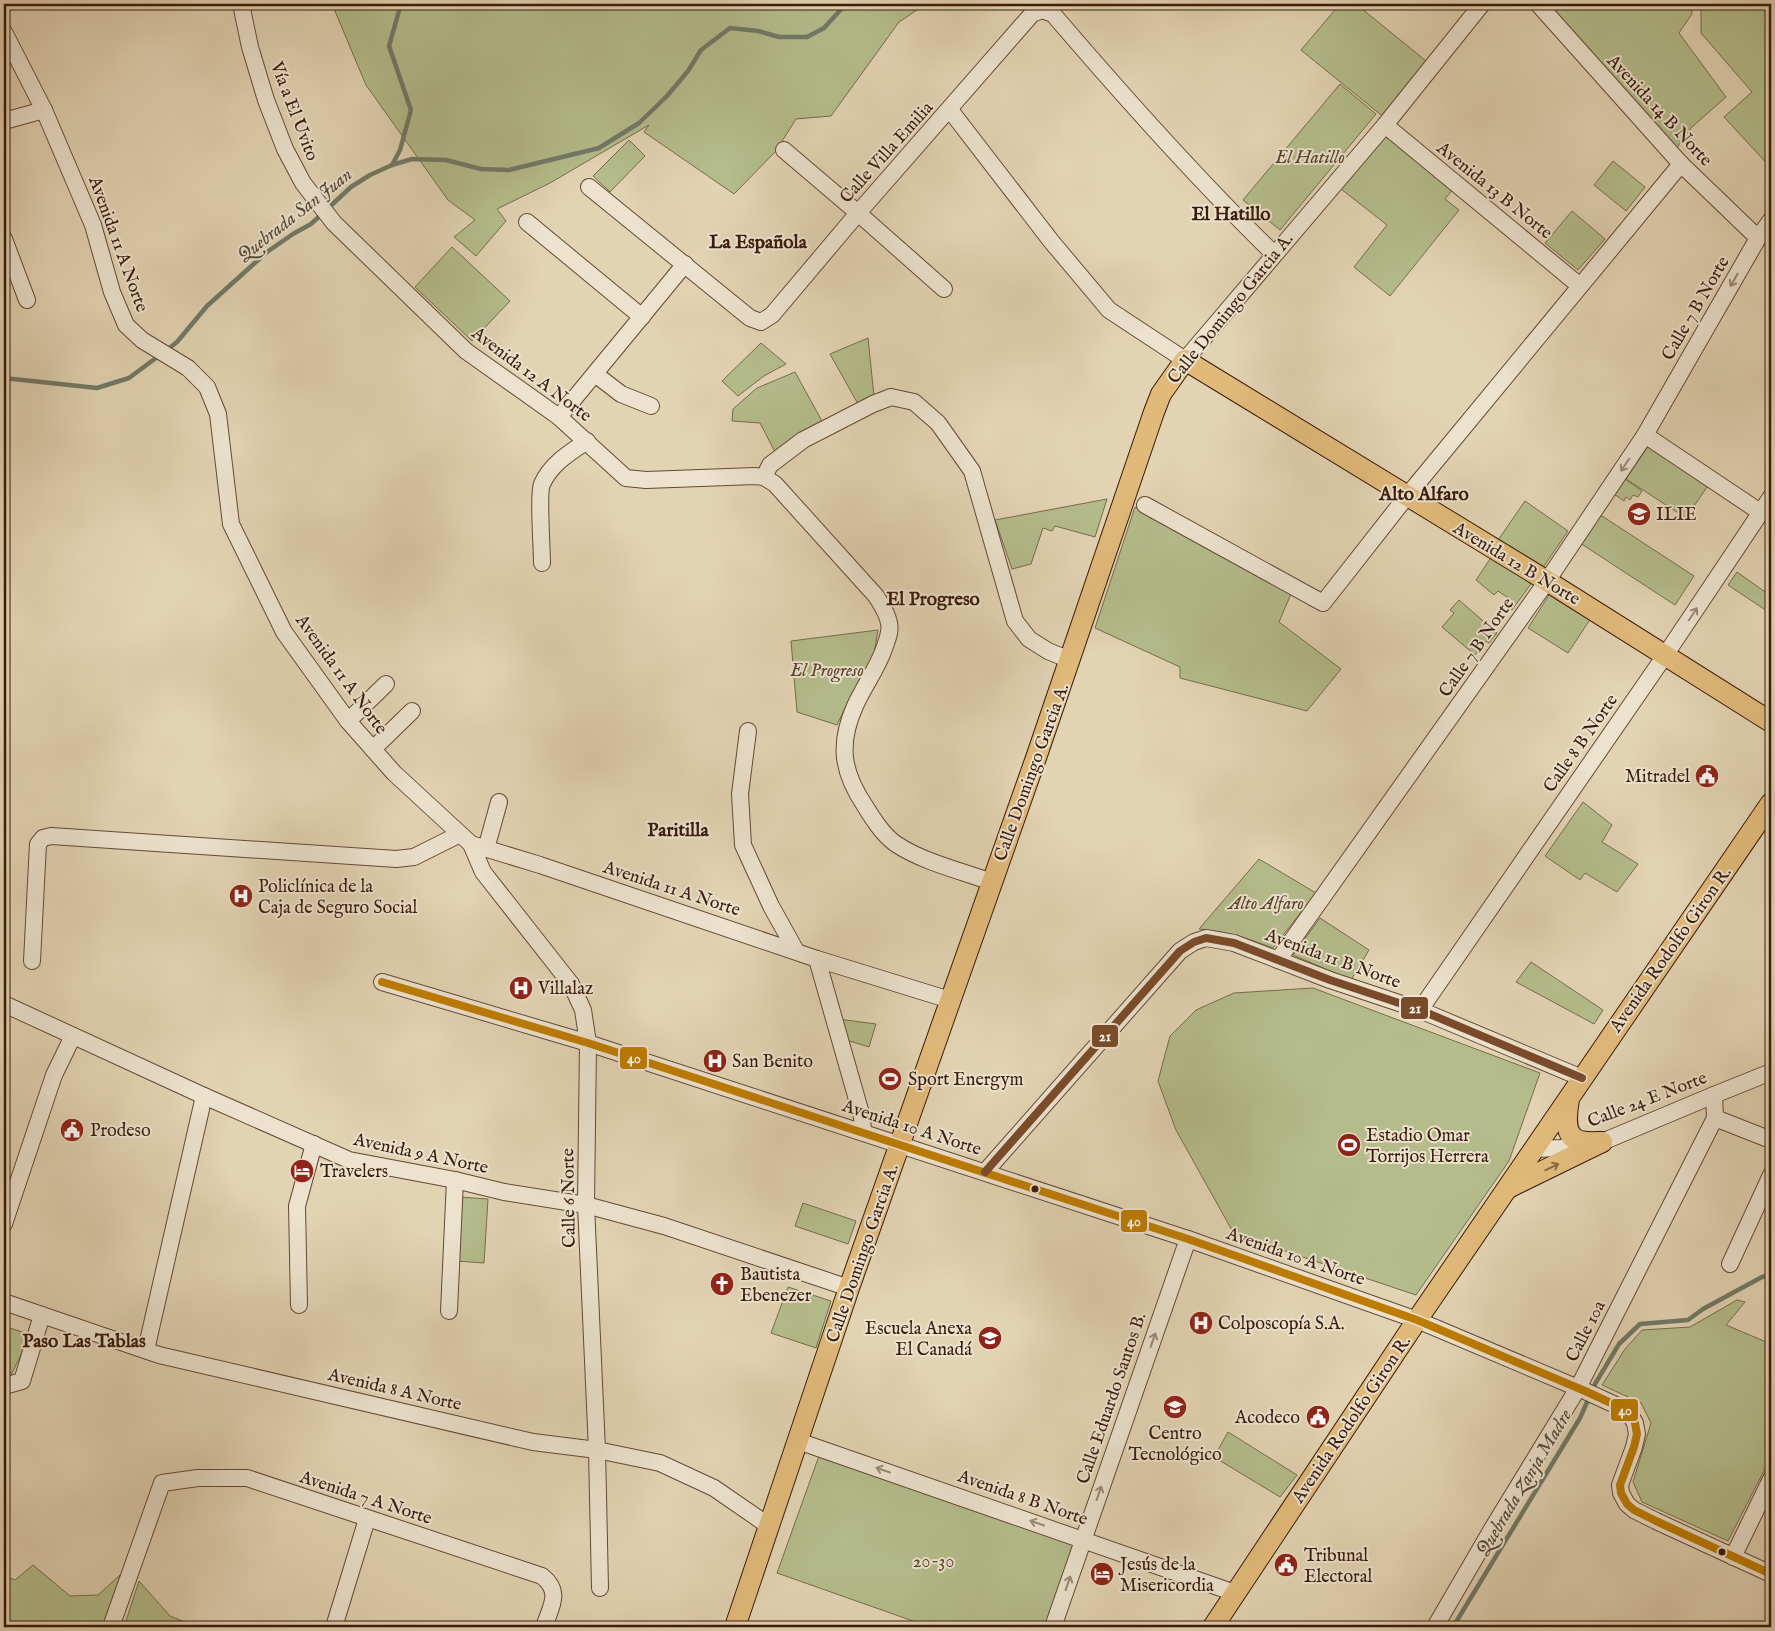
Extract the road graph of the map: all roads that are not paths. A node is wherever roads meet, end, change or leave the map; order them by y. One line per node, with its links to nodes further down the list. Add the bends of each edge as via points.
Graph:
1 (241, 4): 15 (street, Vía a El Uvito, via 266,100 285,149 303,183)
2 (1482, 4): 8 (street, Calle Domingo Garcia A.)
3 (1538, 4): 10 (street, Avenida 14 B Norte)
4 (4, 32): 5 (street, Avenida 11 A Norte)
5 (44, 110): 7 (street); 41 (street, Avenida 11 A Norte, via 93,225 112,292 126,325 142,340 188,368 207,387 218,414 231,524 284,632)
6 (950, 110): 12 (street, Calle Villa Emilia); 18 (street, Calle Villa Emilia, via 1032,14 1042,10 1053,14 1201,182); 24 (street, via 1051,242 1109,310)
7 (4, 121)
8 (1385, 125): 18 (street, Calle Domingo Garcia A.); 20 (street, Avenida 13 B Norte)
9 (784, 150): 12 (street)
10 (1681, 164): 16 (street, Avenida 14 B Norte); 20 (street)
11 (589, 187): 19 (street)
12 (858, 213): 19 (street, Calle Villa Emilia, via 772,315 761,322 750,318); 21 (street)
13 (1771, 220): 16 (street, Calle 7 B Norte)
14 (527, 222): 23 (street)
15 (334, 223): 27 (street, Avenida 12 A Norte, via 466,351)
16 (1758, 238): 28 (street, Calle 7 B Norte, one-way to 28)
17 (4, 239): 22 (street)
18 (1274, 254): 24 (street, Calle Domingo Garcia A.)
19 (685, 264): 23 (street)
20 (1580, 286): 31 (street)
21 (944, 289)
22 (27, 300)
23 (642, 317): 25 (street)
24 (1185, 360): 31 (main road, Avenida 12 B Norte); 38 (main road, Calle Domingo Garcia A., via 1161,394)
25 (595, 374): 26 (street, via 621,394); 27 (street)
26 (651, 406)
27 (559, 417): 29 (street, Avenida 12 A Norte)
28 (1645, 435): 34 (street); 36 (street, Calle 7 B Norte, one-way to 36)
29 (587, 441): 30 (street, Avenida 12 A Norte, via 626,478); 35 (street, via 564,456 541,486)
30 (764, 477): 38 (street, via 770,465 803,440 873,404 891,396 914,402 938,423 972,471 1015,621 1030,639); 48 (street, via 775,484 876,596 889,623 881,660 855,706 846,734 844,758 860,800 896,843 934,862)
31 (1407, 496): 33 (street, via 1323,604); 36 (main road, Avenida 12 B Norte)
32 (1771, 497): 34 (street, Calle 8 B Norte)
33 (1145, 505)
34 (1760, 512): 37 (street, Calle 8 B Norte, one-way to 34)
35 (542, 563)
36 (1548, 581): 37 (main road, Avenida 12 B Norte); 52 (street, Calle 7 B Norte)
37 (1666, 654): 42 (main road, Avenida 12 B Norte); 56 (street, Calle 8 B Norte)
38 (1070, 660): 48 (main road, Calle Domingo Garcia A.)
39 (386, 684): 41 (street)
40 (412, 711): 44 (street)
41 (348, 721): 44 (street, Avenida 11 A Norte)
42 (1771, 722)
43 (748, 731): 49 (street, via 740,794 743,845)
44 (373, 749): 47 (street, Avenida 11 A Norte, via 394,773)
45 (499, 802): 47 (street)
46 (1771, 803): 60 (main road, Avenida Rodolfo Giron R.)
47 (472, 842): 49 (street, Avenida 11 A Norte); 51 (street, via 396,859 43,838 38,844); 58 (street, Calle 6 Norte, via 482,872 571,984 583,1010)
48 (992, 882): 54 (main road, Calle Domingo Garcia A.)
49 (796, 951): 50 (street, Avenida 11 A Norte)
50 (817, 958): 54 (street, Avenida 11 A Norte); 65 (street, via 862,1117)
51 (32, 960)
52 (1278, 960): 56 (street, Avenida 11 B Norte); 71 (street, Avenida 11 B Norte, via 1234,943 1206,938 1180,951)
53 (382, 982): 58 (street, Avenida 10 A Norte)
54 (950, 1000): 68 (main road, Calle Domingo Garcia A.)
55 (4, 1004): 57 (street, Avenida 9 A Norte)
56 (1420, 1010): 60 (street, Avenida 11 B Norte)
57 (73, 1036): 62 (street, Avenida 9 A Norte); 76 (street, via 54,1075)
58 (588, 1043): 65 (street, Avenida 10 A Norte); 75 (street, Calle 6 Norte)
59 (1771, 1072): 61 (street, Calle 24 E Norte)
60 (1582, 1078): 63 (main road, Avenida Rodolfo Giron R.)
61 (1714, 1094): 64 (street, Calle 10a); 67 (street, Calle 24 E Norte)
62 (204, 1096): 69 (street, Avenida 9 A Norte); 85 (street)
63 (1570, 1096): 67 (main road, via 1566,1121 1572,1136 1579,1142); 70 (main road, Avenida Rodolfo Giron R.)
64 (1715, 1118): 66 (street); 87 (street, Calle 10a)
65 (863, 1132): 68 (street, Avenida 10 A Norte)
66 (1771, 1140)
67 (1602, 1142): 70 (street, Calle 24 E Norte); 74 (main road, one-way to 67)
68 (899, 1143): 71 (street, Avenida 10 A Norte); 79 (main road, Calle Domingo Garcia A.)
69 (314, 1144): 73 (street, Avenida 9 A Norte, via 349,1160); 81 (street, via 297,1206)
70 (1534, 1149): 74 (main road, Avenida Rodolfo Giron R.)
71 (985, 1172): 77 (street, Avenida 10 A Norte)
72 (1771, 1175): 78 (street)
73 (455, 1180): 75 (street, Avenida 9 A Norte, via 504,1192); 82 (street)
74 (1508, 1188): 84 (main road, Avenida Rodolfo Giron R.)
75 (586, 1205): 79 (street, Avenida 9 A Norte, via 664,1226); 89 (street, Calle 6 Norte)
76 (4, 1224)
77 (1188, 1239): 84 (street, Avenida 10 A Norte); 93 (street, Calle Eduardo Santos B., one-way to 77)
78 (1730, 1264)
79 (849, 1288): 88 (main road, Calle Domingo Garcia A.)
80 (4, 1302): 83 (street, Avenida 8 A Norte)
81 (299, 1305)
82 (449, 1311)
83 (42, 1315): 85 (street, Avenida 8 A Norte); 86 (street, via 22,1381)
84 (1417, 1320): 87 (street, Avenida 10 A Norte); 97 (main road, Avenida Rodolfo Giron R.)
85 (146, 1350): 89 (street, Avenida 8 A Norte, via 533,1442)
86 (4, 1386)
87 (1582, 1390): 94 (street, Avenida 10 A Norte, via 1629,1413 1637,1427 1634,1448 1620,1489 1627,1504); 104 (street, Calle 10a, via 1492,1529)
88 (798, 1441): 92 (main road, Calle Domingo Garcia A.); 93 (street, Avenida 8 B Norte, one-way to 88)
89 (597, 1450): 92 (street, Avenida 8 A Norte, via 660,1463 683,1473 714,1488); 96 (street, Calle 6 Norte)
90 (1771, 1479): 94 (street)
91 (367, 1519): 98 (street, Avenida 7 A Norte, via 247,1478 198,1478 162,1483); 99 (street); 100 (street, Avenida 7 A Norte, via 542,1576 551,1583 555,1594)
92 (769, 1526): 101 (main road, Calle Domingo Garcia A.)
93 (1083, 1539): 97 (street, Avenida 8 B Norte); 102 (street, Calle Eduardo Santos B., one-way to 93)
94 (1733, 1556): 95 (street)
95 (1771, 1574)
96 (600, 1588)
97 (1235, 1593): 103 (main road, Avenida Rodolfo Giron R.)
98 (111, 1627)
99 (334, 1627)
100 (544, 1627)
101 (735, 1627)
102 (1053, 1627)
103 (1213, 1627)
104 (1435, 1627)

